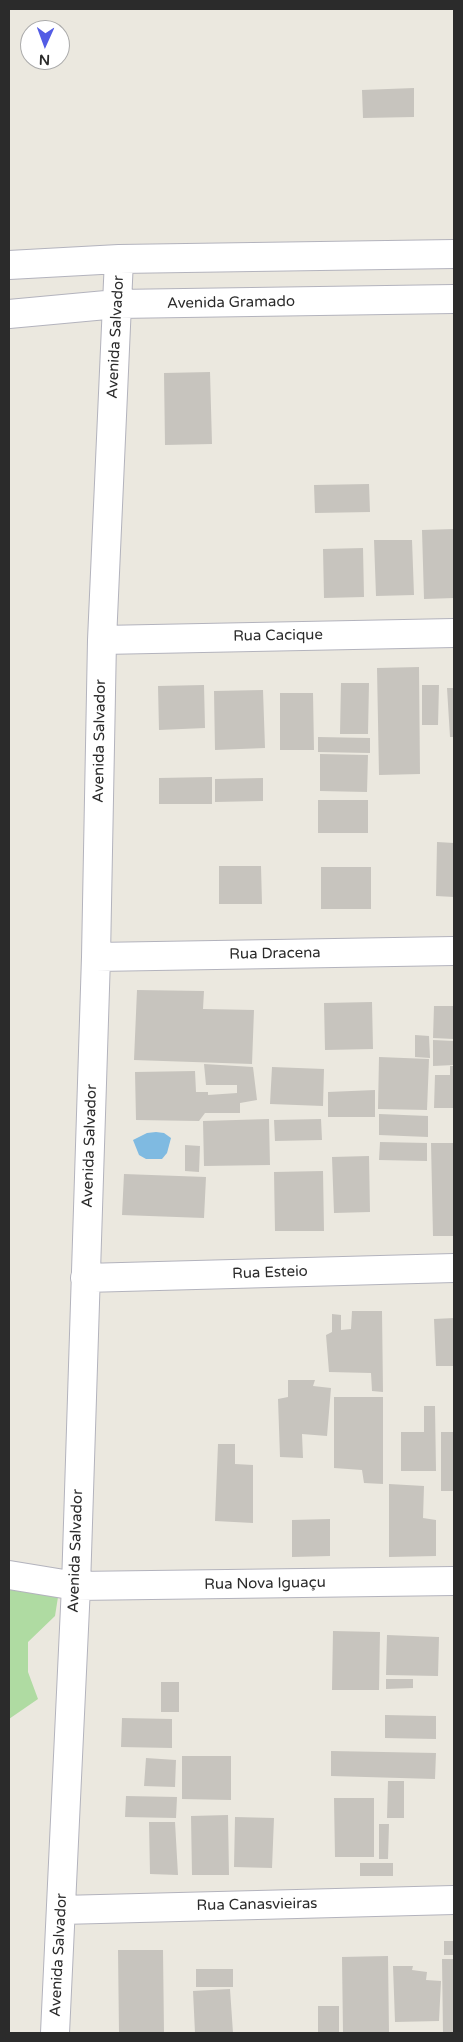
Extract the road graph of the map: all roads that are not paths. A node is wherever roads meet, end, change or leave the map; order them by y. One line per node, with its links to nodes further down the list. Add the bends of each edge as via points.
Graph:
1 (454, 254): 2 (street)
2 (119, 259): 3 (street); 5 (street, Avenida Salvador)
3 (9, 265)
4 (454, 299): 5 (street, Avenida Gramado)
5 (117, 304): 6 (street, Avenida Gramado); 8 (street, Avenida Salvador)
6 (9, 314)
7 (454, 633): 8 (street, Rua Cacique)
8 (102, 640): 10 (street, Avenida Salvador)
9 (454, 951): 10 (street, Rua Dracena)
10 (96, 957): 12 (street, Avenida Salvador)
11 (454, 1268): 12 (street, Rua Esteio)
12 (85, 1278): 15 (street, Avenida Salvador)
13 (9, 1575): 15 (street, Rua Nova Iguaçu)
14 (454, 1582): 15 (street, Rua Nova Iguaçu)
15 (76, 1586): 17 (street, Avenida Salvador)
16 (454, 1900): 17 (street, Rua Canasvieiras)
17 (61, 1910): 18 (street, Avenida Salvador)
18 (55, 2033)

